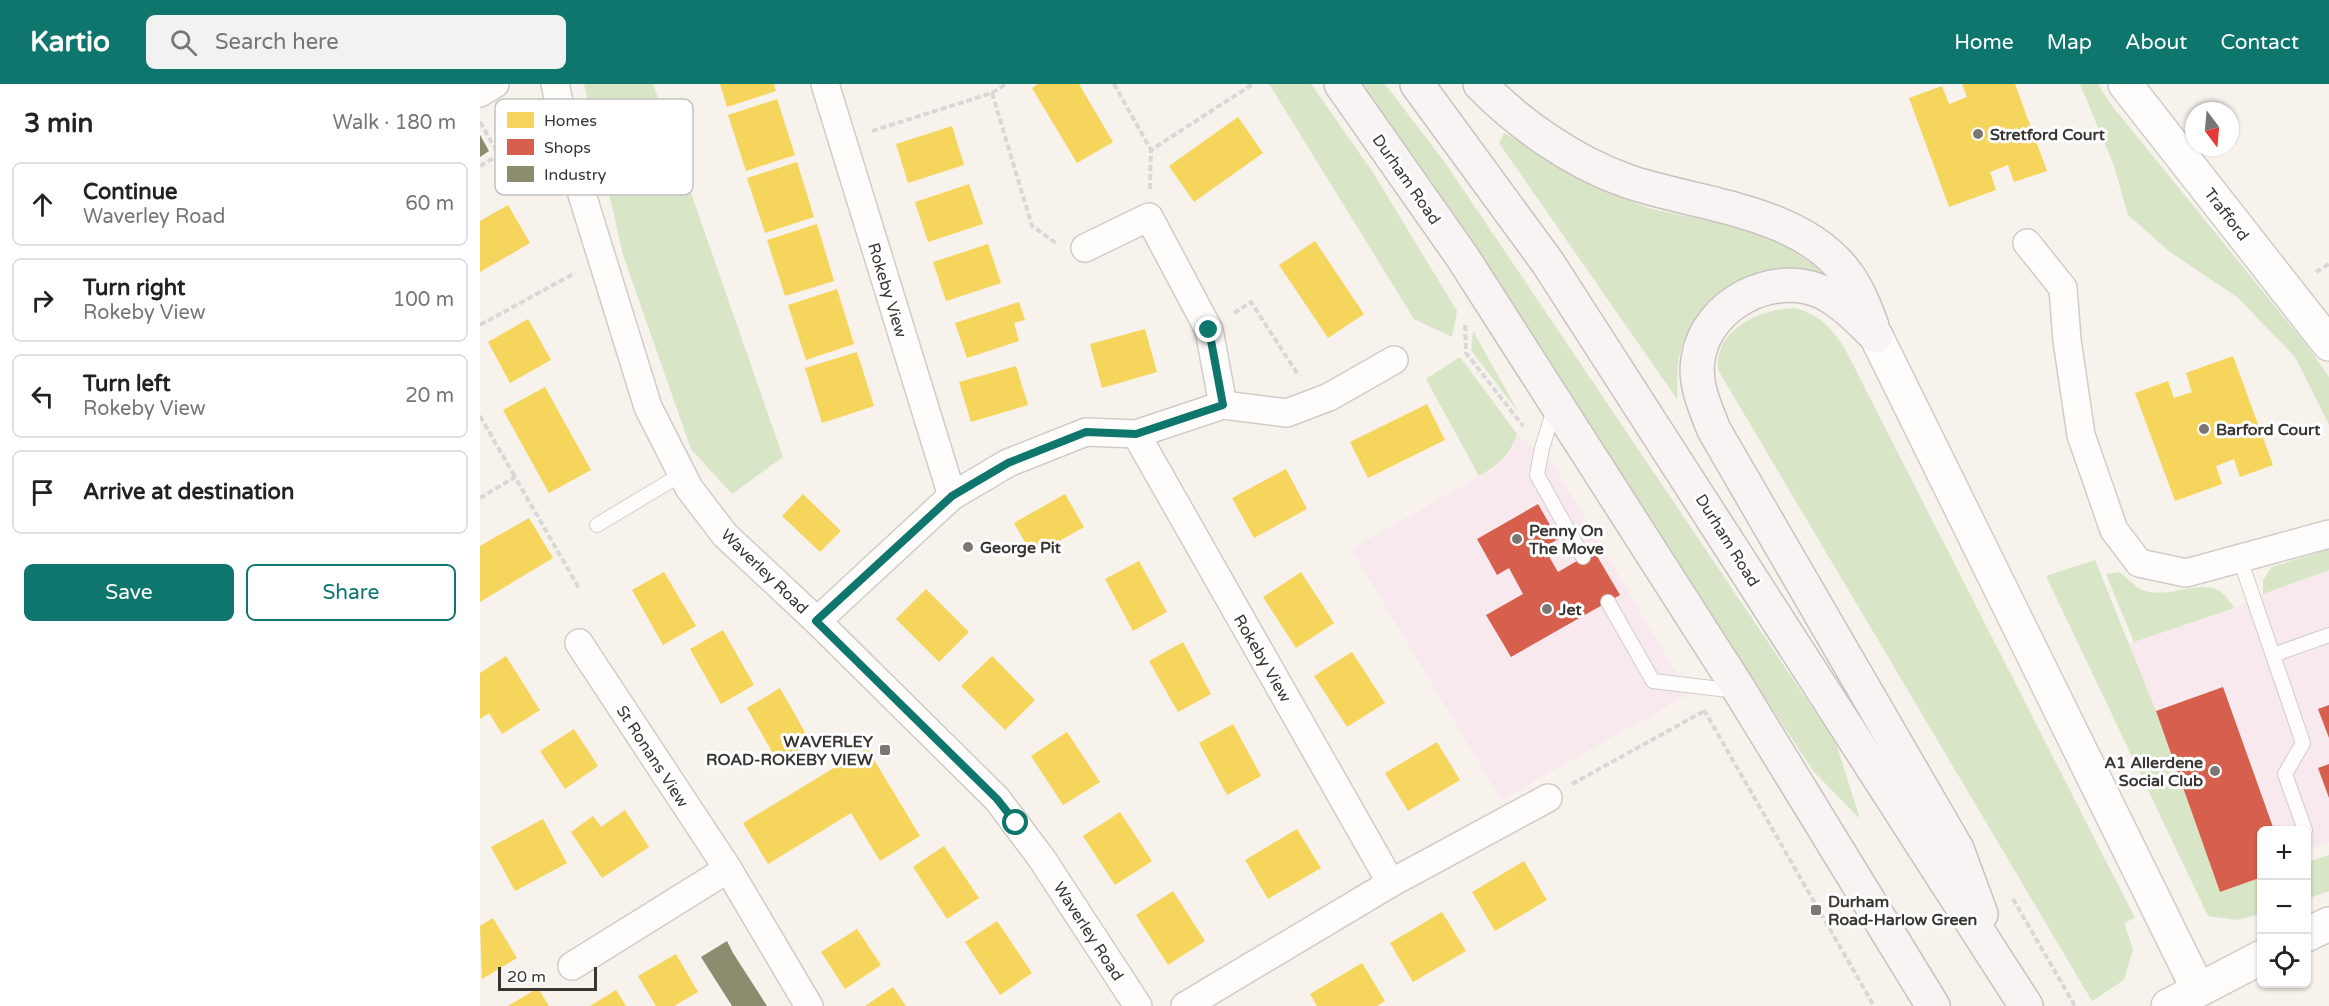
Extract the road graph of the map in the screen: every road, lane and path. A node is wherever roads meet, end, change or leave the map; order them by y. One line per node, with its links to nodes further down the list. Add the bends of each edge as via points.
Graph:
1 (495, 84): 11 (street)
2 (555, 84): 13 (street, Waverley Road)
3 (825, 84): 15 (street, Rokeby View)
4 (1006, 84): 12 (path)
5 (1114, 84): 17 (path)
6 (1253, 84): 17 (path)
7 (1341, 84): 33 (main road, Durham Road, via 1463,258)
8 (1417, 84): 60 (main road, Durham Road, via 1555,273)
9 (1480, 84): 29 (main road, via 1535,131 1596,168 1628,181 1726,206 1799,234 1845,271 1858,291)
10 (2125, 84): 30 (street, Trafford)
11 (480, 93)
12 (993, 93): 15 (path); 23 (path, via 1032,226 1056,244)
13 (558, 99)
14 (480, 122): 16 (path)
15 (842, 141): 39 (street, Rokeby View)
16 (495, 148)
17 (1151, 150): 21 (path)
18 (495, 157): 19 (path)
19 (480, 166)
20 (582, 195): 24 (street, Waverley Road)
21 (1149, 217): 23 (street); 28 (street)
22 (2027, 243): 44 (street, via 2063,288 2081,435 2114,530 2139,563 2187,573)
23 (1086, 248)
24 (602, 259): 27 (path); 37 (street, Waverley Road, via 648,407)
25 (2329, 264): 26 (path)
26 (2316, 272)
27 (480, 325)
28 (1209, 330): 32 (path, via 1251,302); 34 (street)
29 (1876, 336): 60 (main road, via 1822,292 1799,286 1752,292 1718,316 1705,337 1698,359 1698,386 1714,430 1957,849); 62 (street)
30 (2329, 344)
31 (1394, 360): 32 (street)
32 (1316, 402): 34 (street, via 1287,413)
33 (1556, 404): 43 (lane, via 1537,475); 51 (main road, Durham Road)
34 (1223, 405): 36 (street)
35 (480, 416): 38 (path)
36 (1136, 434): 39 (street, via 1086,432 1008,463); 55 (street, Rokeby View)
37 (681, 474): 41 (lane); 47 (street, Waverley Road, via 725,535)
38 (515, 477): 40 (path); 45 (path)
39 (952, 496): 47 (street)
40 (480, 498)
41 (597, 525)
42 (2329, 534): 44 (street)
43 (1583, 557)
44 (2240, 559): 50 (lane)
45 (579, 588)
46 (1608, 602): 51 (lane, via 1653,681)
47 (816, 621): 65 (street, Waverley Road, via 997,799)
48 (2329, 635): 50 (lane)
49 (579, 643): 54 (street, St Ronans View)
50 (2272, 656): 53 (lane, via 2302,743 2285,774)
51 (1740, 691): 52 (path); 63 (main road, Durham Road)
52 (1548, 798): 55 (street)
53 (2303, 826)
54 (728, 869): 61 (street); 64 (street, St Ronans View)
55 (1391, 882): 66 (street)
56 (2329, 924): 57 (street)
57 (2309, 934)
58 (2038, 941): 68 (path)
59 (2257, 960): 62 (street)
60 (1997, 961): 67 (main road, Durham Road)
61 (572, 966)
62 (2198, 989): 69 (street)
63 (1932, 1004)
64 (809, 1006)
65 (1138, 1006)
66 (1185, 1006)
67 (2026, 1006)
68 (2075, 1006)
69 (2168, 1006)

